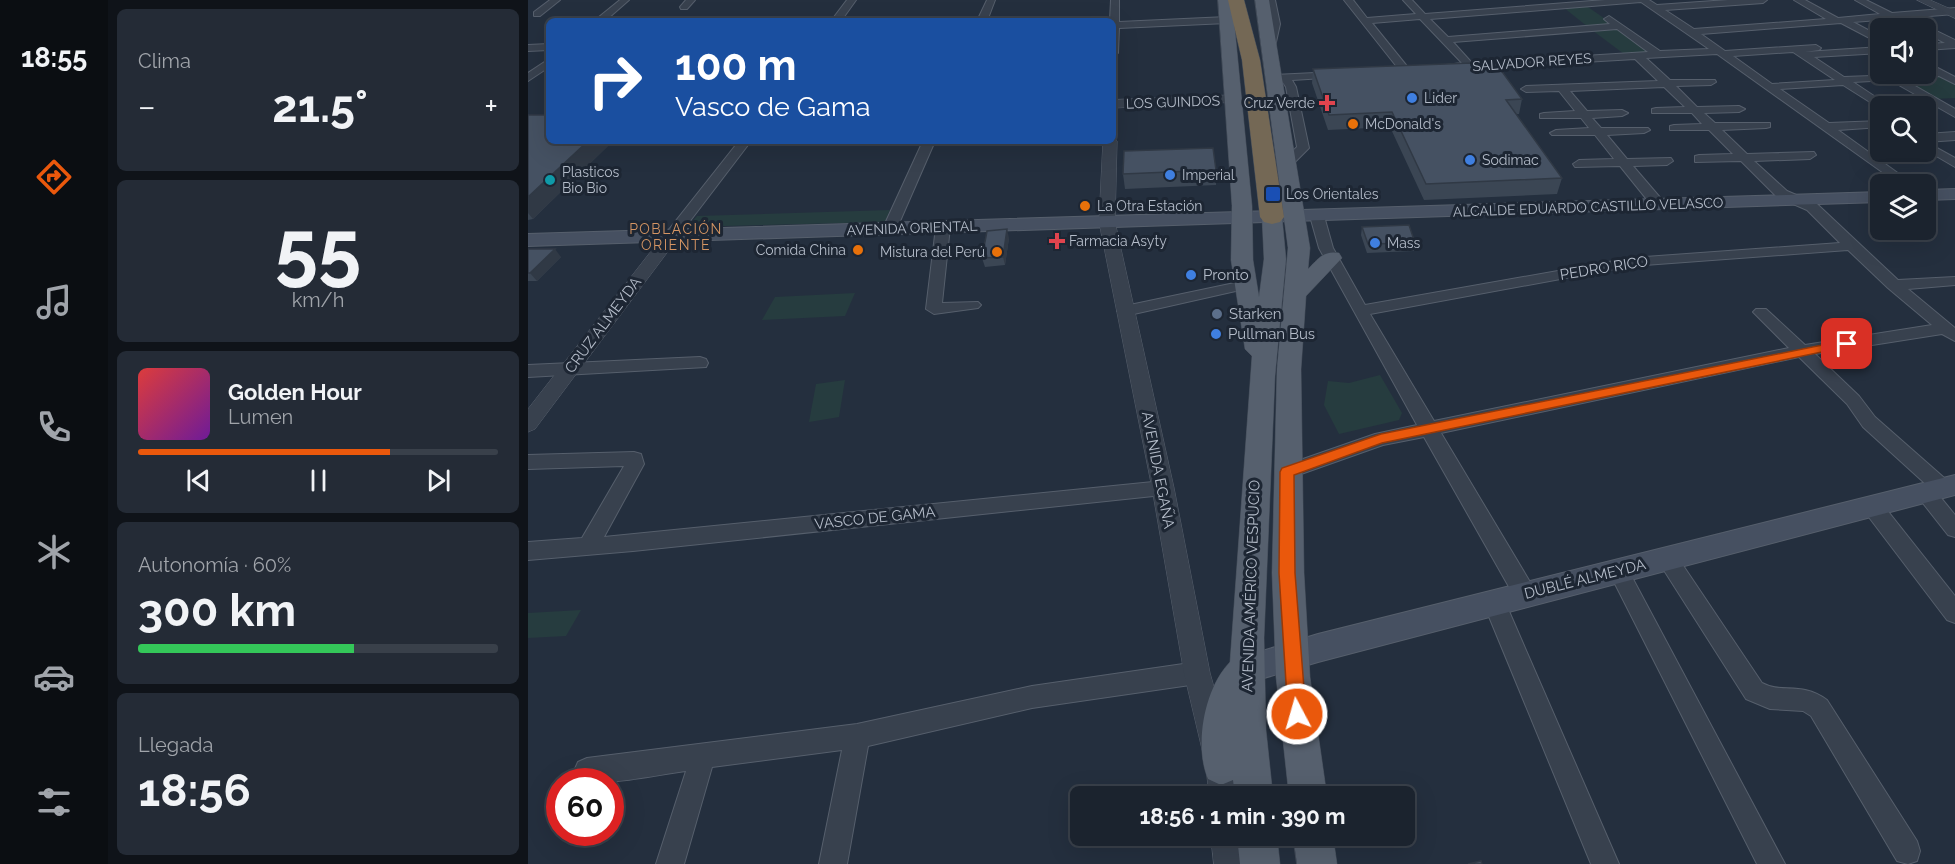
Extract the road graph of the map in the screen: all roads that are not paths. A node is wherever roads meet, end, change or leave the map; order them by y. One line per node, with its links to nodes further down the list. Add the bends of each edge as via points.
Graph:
1 (556, 0): 24 (street)
2 (625, 0): 27 (street)
3 (691, 0): 20 (street)
4 (852, 0): 28 (street)
5 (991, 0): 29 (street)
6 (1115, 0): 30 (street)
7 (1262, 0): 48 (main road, AVENIDA AMÉRICO VESPUCIO)
8 (1271, 0): 48 (street, AVENIDA AMÉRICO VESPUCIO, via 1274,30)
9 (1348, 0): 34 (street)
10 (1407, 0): 25 (street)
11 (1467, 0): 22 (street)
12 (1642, 0): 19 (street); 21 (street)
13 (1763, 0): 18 (street)
14 (1798, 0): 33 (street)
15 (1859, 0): 26 (street)
16 (1922, 0): 23 (street)
17 (1233, 1): 32 (main road, AVENIDA AMÉRICO VESPUCIO); 66 (highway, via 1249,50)
18 (1709, 2): 21 (street)
19 (1588, 4): 22 (street); 37 (street)
20 (684, 7)
21 (1656, 8): 38 (street)
22 (1480, 12): 25 (street)
23 (1952, 12): 26 (street)
24 (537, 14)
25 (1423, 16): 34 (street); 41 (street)
26 (1895, 16): 31 (street); 33 (street)
27 (603, 18)
28 (838, 18)
29 (983, 18)
30 (1114, 18)
31 (1900, 18)
32 (1227, 20): 35 (street); 76 (main road, AVENIDA AMÉRICO VESPUCIO)
33 (1840, 20): 36 (street); 39 (street)
34 (1364, 21): 56 (street)
35 (1116, 25)
36 (1779, 25): 38 (street); 46 (street)
37 (1618, 26): 41 (street); 51 (street)
38 (1692, 32): 49 (street)
39 (1870, 35)
40 (1936, 36): 42 (street)
41 (1445, 39): 54 (street)
42 (1953, 46): 44 (street)
43 (546, 47): 45 (street)
44 (1936, 47)
45 (528, 48)
46 (1821, 50): 47 (street, SALVADOR REYES); 50 (street, SALVADOR REYES)
47 (1870, 50)
48 (1269, 51): 62 (main road, AVENIDA AMÉRICO VESPUCIO)
49 (1720, 52): 50 (street, SALVADOR REYES); 51 (street, SALVADOR REYES); 71 (street)
50 (1798, 52): 64 (street)
51 (1657, 54): 52 (street, SALVADOR REYES)
52 (1638, 56): 54 (street, SALVADOR REYES); 68 (street)
53 (546, 64): 61 (street)
54 (1470, 66): 55 (street, SALVADOR REYES)
55 (1434, 68)
56 (1404, 70)
57 (1936, 70): 59 (street)
58 (1936, 73): 59 (street)
59 (1941, 73): 65 (street)
60 (1343, 74): 62 (street)
61 (528, 78)
62 (1280, 78): 114 (main road, AVENIDA AMÉRICO VESPUCIO)
63 (1870, 78): 64 (street)
64 (1843, 81): 71 (street); 74 (street)
65 (1955, 81)
66 (1254, 82): 76 (highway); 114 (highway)
67 (1711, 82): 68 (street)
68 (1667, 84): 70 (street); 81 (street)
69 (1904, 84): 73 (street)
70 (1561, 87): 72 (street); 84 (street)
71 (1769, 87): 90 (street)
72 (1526, 89)
73 (1924, 96)
74 (1870, 98)
75 (1955, 98): 77 (street)
76 (1233, 99): 79 (street, LOS GUINDOS); 115 (main road, AVENIDA AMÉRICO VESPUCIO)
77 (1936, 100)
78 (1936, 103): 85 (street)
79 (1116, 104)
80 (1739, 109): 81 (street)
81 (1695, 110): 82 (street); 89 (street)
82 (1656, 111)
83 (1622, 113): 84 (street)
84 (1584, 114): 86 (street); 93 (street)
85 (1955, 114)
86 (1544, 116)
87 (1766, 125): 89 (street)
88 (1870, 125): 90 (street)
89 (1712, 127): 91 (street); 102 (street)
90 (1826, 127): 108 (street)
91 (1674, 128)
92 (1644, 130): 93 (street)
93 (1598, 132): 94 (street); 105 (street)
94 (1556, 133)
95 (1955, 135): 96 (street)
96 (1936, 137)
97 (742, 144): 119 (street, CRUZ ALMEYDA)
98 (928, 144): 118 (street)
99 (1110, 144): 116 (street, AVENIDA EGAÑA)
100 (1936, 146): 106 (street)
101 (1810, 155): 102 (street)
102 (1744, 157): 103 (street); 112 (street, via 1782,194)
103 (1699, 159)
104 (1667, 161): 105 (street)
105 (1623, 162): 107 (street); 113 (street)
106 (1955, 163)
107 (1579, 164)
108 (1893, 174)
109 (1955, 194): 110 (main road)
110 (1936, 195)
111 (1870, 198): 112 (main road, ALCALDE EDUARDO CASTILLO VELASCO)
112 (1796, 200): 113 (main road, ALCALDE EDUARDO CASTILLO VELASCO); 121 (street, via 1812,207)
113 (1658, 204): 114 (main road, ALCALDE EDUARDO CASTILLO VELASCO)
114 (1295, 216): 115 (main road, AVENIDA ORIENTAL); 122 (street); 126 (main road, AVENIDA AMÉRICO VESPUCIO, via 1299,248); 136 (main road, AVENIDA AMÉRICO VESPUCIO, via 1275,259)
115 (1241, 218): 116 (main road, AVENIDA ORIENTAL); 124 (main road, AVENIDA AMÉRICO VESPUCIO)
116 (1107, 222): 117 (main road, AVENIDA ORIENTAL); 128 (street, AVENIDA EGAÑA)
117 (943, 227): 118 (main road, AVENIDA ORIENTAL); 127 (street, via 934,309)
118 (891, 228): 119 (main road, AVENIDA ORIENTAL)
119 (672, 235): 120 (main road, AVENIDA ORIENTAL); 134 (street, CRUZ ALMEYDA)
120 (528, 240)
121 (1852, 246): 125 (street); 129 (street, PEDRO RICO, via 1631,262)
122 (1331, 258): 126 (main road); 129 (street)
123 (1955, 281): 125 (street)
124 (1244, 285): 128 (street); 136 (main road, AVENIDA AMÉRICO VESPUCIO)
125 (1893, 285): 131 (street)
126 (1294, 296): 140 (main road, AVENIDA AMÉRICO VESPUCIO, via 1289,344)
127 (973, 305)
128 (1125, 311): 141 (street, AVENIDA EGAÑA)
129 (1360, 311): 138 (street)
130 (1761, 312): 132 (street)
131 (1950, 332): 132 (street)
132 (1803, 351): 138 (street); 142 (street, via 1853,400 1869,422)
133 (700, 363): 134 (street)
134 (570, 369): 135 (street); 137 (street, CRUZ ALMEYDA)
135 (528, 371)
136 (1262, 376): 153 (main road, AVENIDA AMÉRICO VESPUCIO)
137 (528, 424)
138 (1429, 429): 140 (street, via 1369,442); 149 (street)
139 (528, 462): 145 (street, via 634,459 635,464)
140 (1287, 472): 152 (main road, AVENIDA AMÉRICO VESPUCIO)
141 (1162, 488): 145 (street, VASCO DE GAMA); 154 (street, AVENIDA EGAÑA)
142 (1941, 489): 143 (main road, DUBLÉ ALMEYDA); 144 (street)
143 (1872, 506): 147 (main road, DUBLÉ ALMEYDA); 151 (street)
144 (1955, 529)
145 (588, 547): 146 (street, VASCO DE GAMA)
146 (528, 551)
147 (1667, 558): 148 (main road, DUBLÉ ALMEYDA); 164 (street, via 1754,691 1768,699 1803,698 1819,708)
148 (1618, 570): 149 (main road, DUBLÉ ALMEYDA); 171 (street)
149 (1525, 594): 150 (main road, DUBLÉ ALMEYDA)
150 (1494, 602): 152 (main road, DUBLÉ ALMEYDA); 170 (street)
151 (1955, 613)
152 (1292, 655): 153 (main road, DUBLÉ ALMEYDA); 160 (main road, AVENIDA AMÉRICO VESPUCIO)
153 (1247, 669): 158 (main road, via 1232,685 1226,704); 159 (main road, AVENIDA AMÉRICO VESPUCIO)
154 (1197, 673): 155 (street, via 1032,697); 158 (street, AVENIDA EGAÑA)
155 (857, 736): 156 (street); 166 (street)
156 (703, 756): 157 (street); 165 (street)
157 (610, 768)
158 (1222, 781)
159 (1253, 786)
160 (1307, 786)
161 (1228, 846): 167 (street)
162 (1258, 846): 168 (main road)
163 (1314, 846): 169 (main road)
164 (1906, 851)
165 (670, 864)
166 (833, 864)
167 (1230, 864)
168 (1260, 864)
169 (1317, 864)
170 (1605, 864)
171 (1771, 864)

